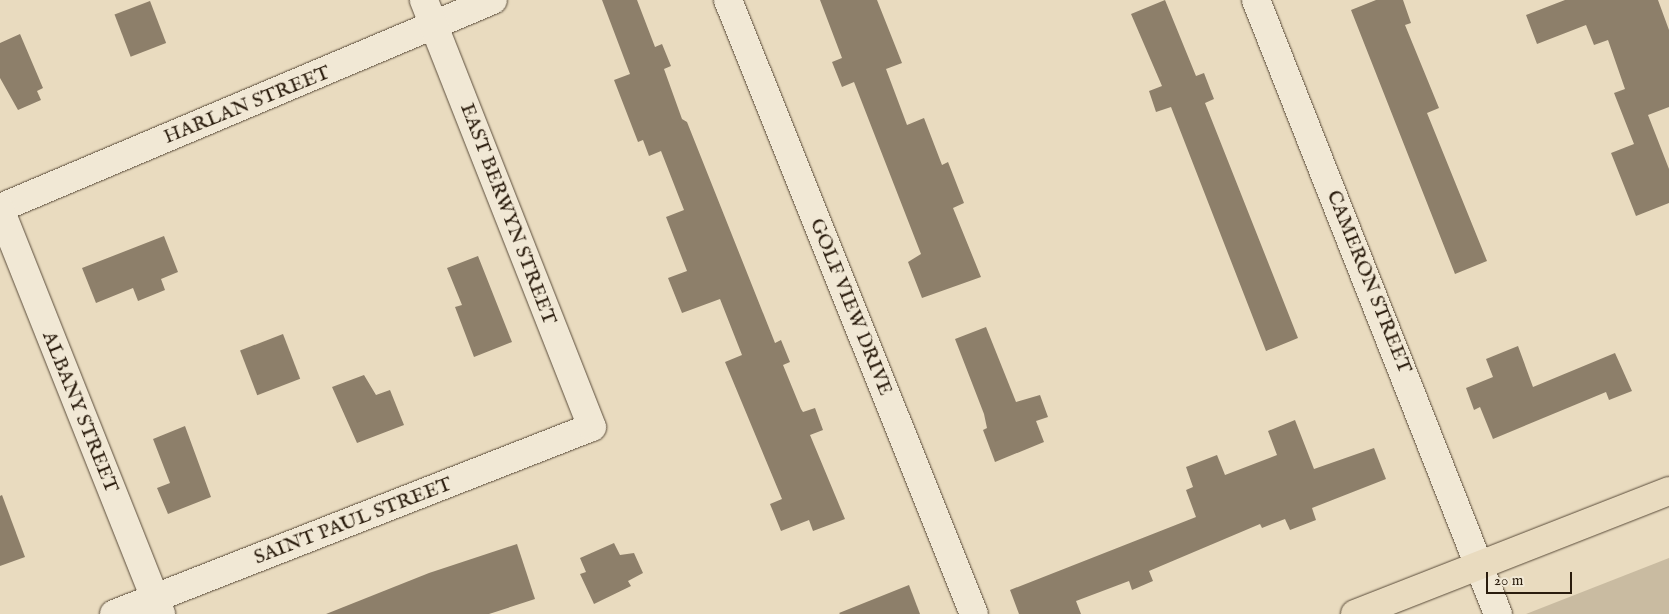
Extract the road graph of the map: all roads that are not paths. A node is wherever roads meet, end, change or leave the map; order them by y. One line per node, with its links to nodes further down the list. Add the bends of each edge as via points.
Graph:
1 (424, 0): 5 (street, EAST BERWYN STREET)
2 (493, 0): 5 (street, HARLAN STREET)
3 (728, 0): 12 (street, GOLF VIEW DRIVE)
4 (1256, 0): 9 (street, CAMERON STREET)
5 (435, 27): 6 (street, HARLAN STREET); 7 (street, EAST BERWYN STREET)
6 (0, 208): 10 (street, ALBANY STREET)
7 (592, 427): 10 (street, SAINT PAUL STREET)
8 (1669, 491): 9 (main road)
9 (1482, 565): 13 (main road); 14 (street, CAMERON STREET)
10 (158, 606): 11 (street, SAINT PAUL STREET)
11 (114, 614)
12 (974, 614)
13 (1356, 614)
14 (1498, 614)

